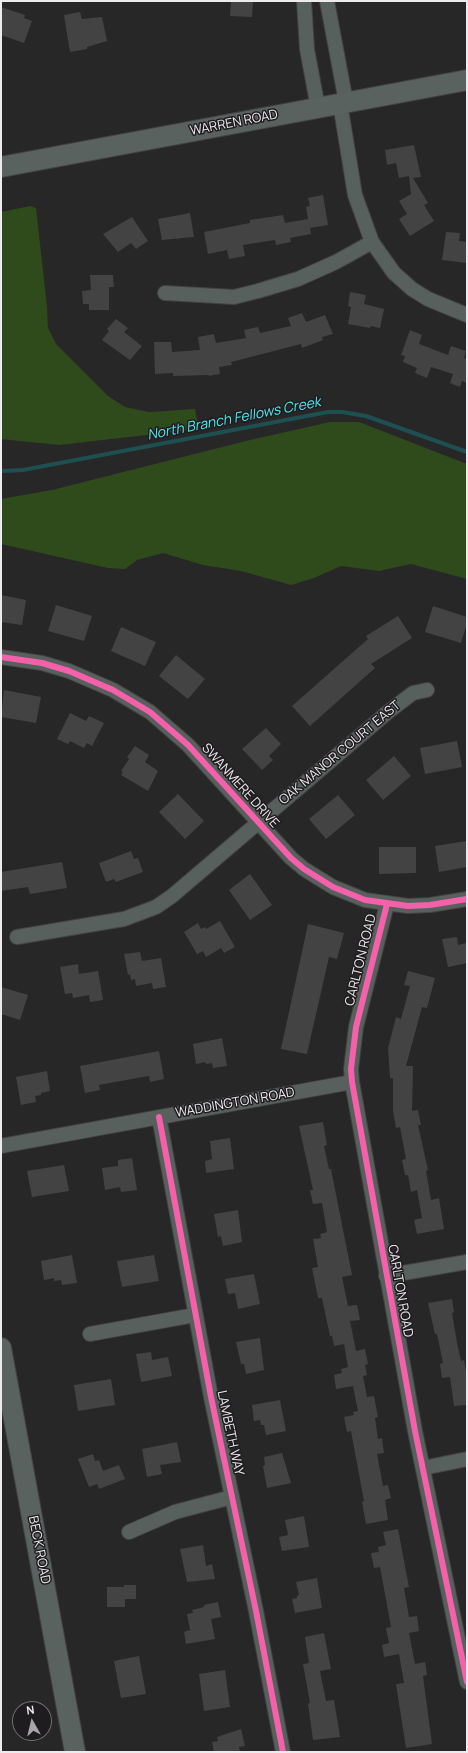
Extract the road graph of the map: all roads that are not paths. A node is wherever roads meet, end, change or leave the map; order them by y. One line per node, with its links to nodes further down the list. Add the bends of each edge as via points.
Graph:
1 (304, 1): 5 (street, via 307,49)
2 (327, 1): 4 (street)
3 (467, 80): 4 (main road, WARREN ROAD)
4 (343, 103): 5 (main road, WARREN ROAD); 7 (street, via 355,195)
5 (318, 108): 6 (main road, WARREN ROAD)
6 (1, 167)
7 (372, 242): 8 (street, via 336,262 298,278 234,297); 9 (street, via 394,273 412,289 428,300)
8 (166, 293)
9 (467, 315)
10 (1, 657): 12 (street, SWANMERE DRIVE, via 69,671 132,700 173,730)
11 (427, 690): 12 (street, OAK MANOR COURT EAST, via 413,693 388,712)
12 (257, 822): 14 (street, SWANMERE DRIVE, via 291,858 318,879 348,894); 15 (street, OAK MANOR COURT EAST, via 156,907 124,919)
13 (467, 899): 14 (street, SWANMERE DRIVE, via 430,905)
14 (387, 904): 16 (street, CARLTON ROAD, via 356,1027 351,1068)
15 (17, 937)
16 (352, 1082): 17 (street, WADDINGTON ROAD); 20 (street, CARLTON ROAD)
17 (159, 1117): 18 (street, WADDINGTON ROAD); 21 (street, LAMBETH WAY)
18 (1, 1146)
19 (467, 1262): 20 (street)
20 (386, 1276): 26 (street, CARLTON ROAD)
21 (195, 1315): 22 (street); 27 (street, LAMBETH WAY)
22 (90, 1334)
23 (1, 1348): 24 (main road, BECK ROAD)
24 (3, 1376): 31 (main road, BECK ROAD)
25 (467, 1459): 26 (street)
26 (422, 1468): 29 (street, CARLTON ROAD)
27 (232, 1497): 28 (street, via 176,1512); 32 (street, LAMBETH WAY)
28 (129, 1532)
29 (465, 1663): 30 (street, CARLTON ROAD)
30 (467, 1682)
31 (75, 1752)
32 (283, 1752)

